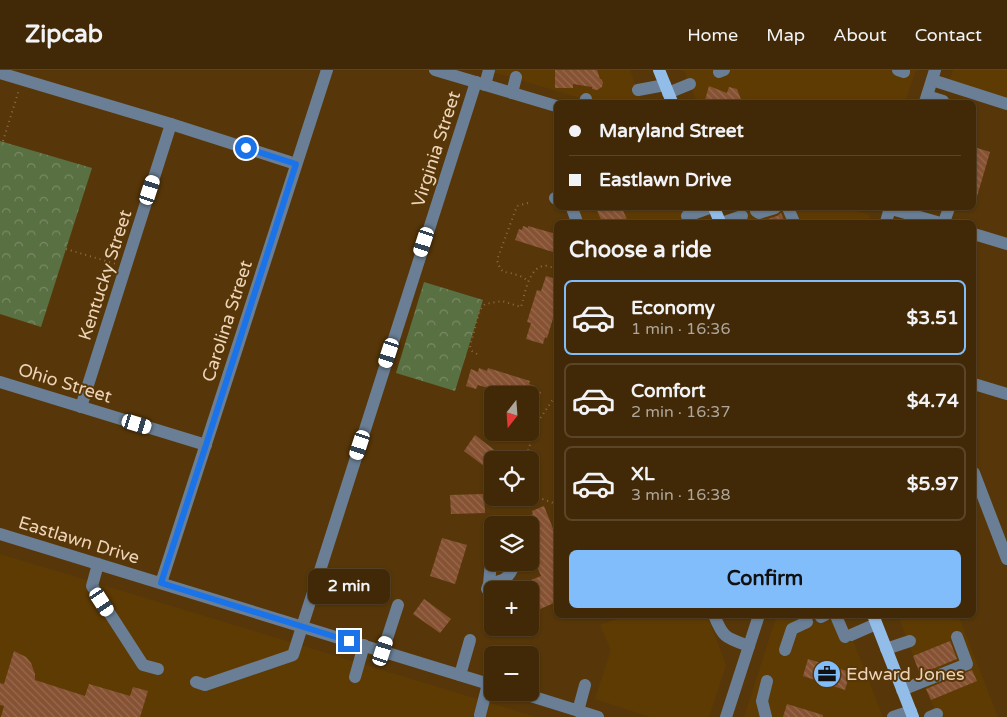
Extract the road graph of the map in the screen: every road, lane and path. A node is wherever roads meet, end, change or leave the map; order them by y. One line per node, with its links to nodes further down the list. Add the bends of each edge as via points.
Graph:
1 (327, 70): 21 (street, Carolina Street)
2 (436, 70): 11 (street)
3 (489, 70): 11 (street, Virginia Street)
4 (659, 70): 15 (main road)
5 (898, 70): 6 (street)
6 (904, 70)
7 (0, 73): 10 (street)
8 (934, 75): 16 (street); 17 (street)
9 (516, 77): 14 (street)
10 (22, 80): 19 (street); 20 (path)
11 (480, 83): 14 (street); 61 (street, Virginia Street)
12 (690, 84): 15 (street)
13 (638, 90): 15 (street)
14 (512, 93): 18 (street)
15 (669, 93)
16 (926, 99)
17 (1007, 104)
18 (554, 105)
19 (171, 124): 21 (street); 34 (street, Kentucky Street)
20 (3, 142)
21 (296, 164): 43 (street, Carolina Street)
22 (528, 204): 36 (path, via 517,206 497,260 505,273)
23 (703, 210): 27 (street)
24 (769, 210): 26 (street)
25 (897, 210): 30 (street)
26 (756, 211)
27 (686, 216)
28 (742, 216): 29 (street)
29 (730, 220)
30 (930, 220)
31 (976, 235): 32 (street)
32 (1007, 244)
33 (66, 248): 34 (path)
34 (126, 267): 42 (street, Kentucky Street)
35 (554, 268): 36 (path, via 546,265 537,268)
36 (529, 281): 37 (path, via 521,307 502,301 485,304 480,310 470,346)
37 (477, 354)
38 (0, 382): 42 (street, Ohio Street)
39 (976, 385): 40 (street)
40 (1007, 394)
41 (554, 398): 44 (path, via 537,423)
42 (81, 407): 43 (street, Ohio Street)
43 (206, 445): 54 (street, Carolina Street)
44 (528, 451)
45 (976, 478): 49 (street)
46 (539, 498): 47 (path)
47 (554, 503)
48 (0, 534): 51 (street, Eastlawn Drive)
49 (1003, 542): 50 (street)
50 (1007, 560)
51 (98, 564): 54 (street, Eastlawn Drive); 70 (street, via 92,586 143,665)
52 (490, 571): 53 (street, via 488,586 505,580)
53 (512, 571)
54 (161, 583): 61 (street, Eastlawn Drive)
55 (398, 605): 69 (street)
56 (715, 618): 66 (street, via 724,636)
57 (758, 618): 66 (street)
58 (837, 618): 59 (street, via 848,636)
59 (875, 619): 67 (main road)
60 (807, 622): 68 (street, via 792,629)
61 (302, 626): 65 (street, Eastlawn Drive); 74 (street, Virginia Street, via 292,655 205,685)
62 (957, 637): 77 (street, via 967,664)
63 (470, 640): 71 (street)
64 (910, 641): 67 (street)
65 (364, 646): 69 (street, Eastlawn Drive); 72 (street)
66 (749, 646): 84 (street)
67 (886, 648): 77 (main road)
68 (785, 650)
69 (383, 651): 71 (street, Eastlawn Drive)
70 (158, 669)
71 (460, 675): 75 (street, Eastlawn Drive)
72 (355, 677)
73 (767, 681): 85 (street, via 762,700)
74 (196, 682)
75 (484, 682)
76 (586, 685): 80 (street)
77 (902, 690): 81 (main road)
78 (539, 699): 80 (street)
79 (485, 701): 82 (street)
80 (578, 711): 83 (street)
81 (912, 714): 86 (street)
82 (480, 715)
83 (598, 717)
84 (726, 717)
85 (766, 717)
86 (893, 717)

